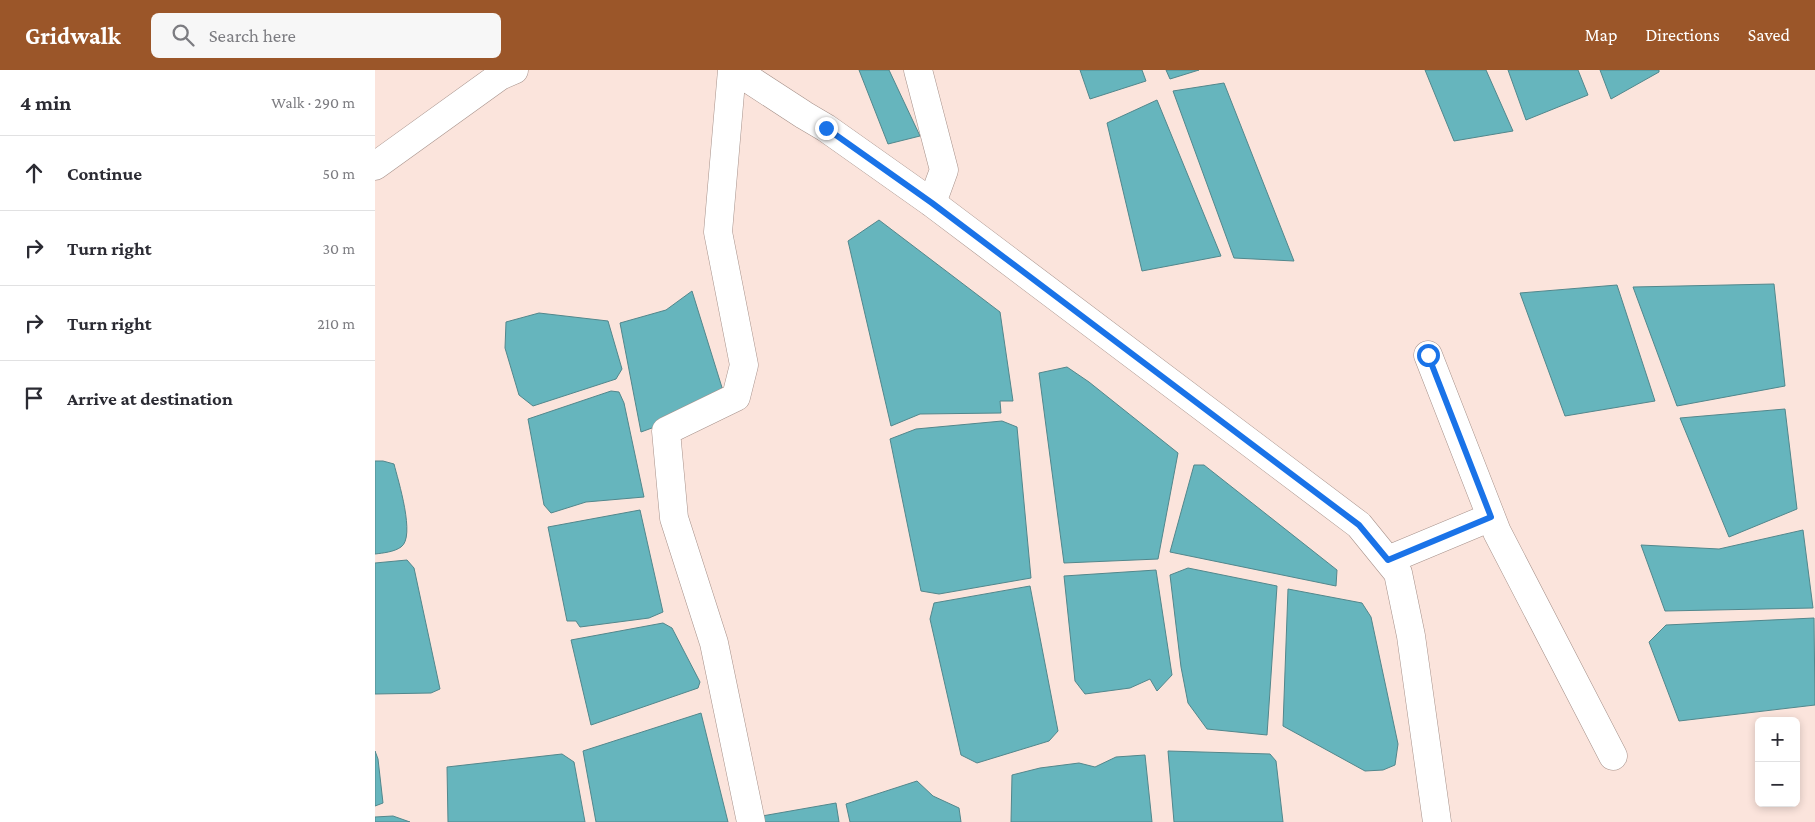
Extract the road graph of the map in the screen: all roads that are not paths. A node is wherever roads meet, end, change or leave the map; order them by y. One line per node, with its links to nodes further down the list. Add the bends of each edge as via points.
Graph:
1 (733, 70): 5 (street, via 826,128); 10 (street, via 718,232 745,365 736,397 666,431 674,518 714,644)
2 (918, 70): 5 (street, via 944,170)
3 (504, 72): 4 (street)
4 (375, 166)
5 (932, 203): 8 (street, via 1359,525)
6 (1428, 355): 7 (street)
7 (1491, 517): 8 (street); 9 (street)
8 (1388, 560): 11 (street, via 1397,573 1411,636)
9 (1613, 756)
10 (751, 822)
11 (1437, 822)

